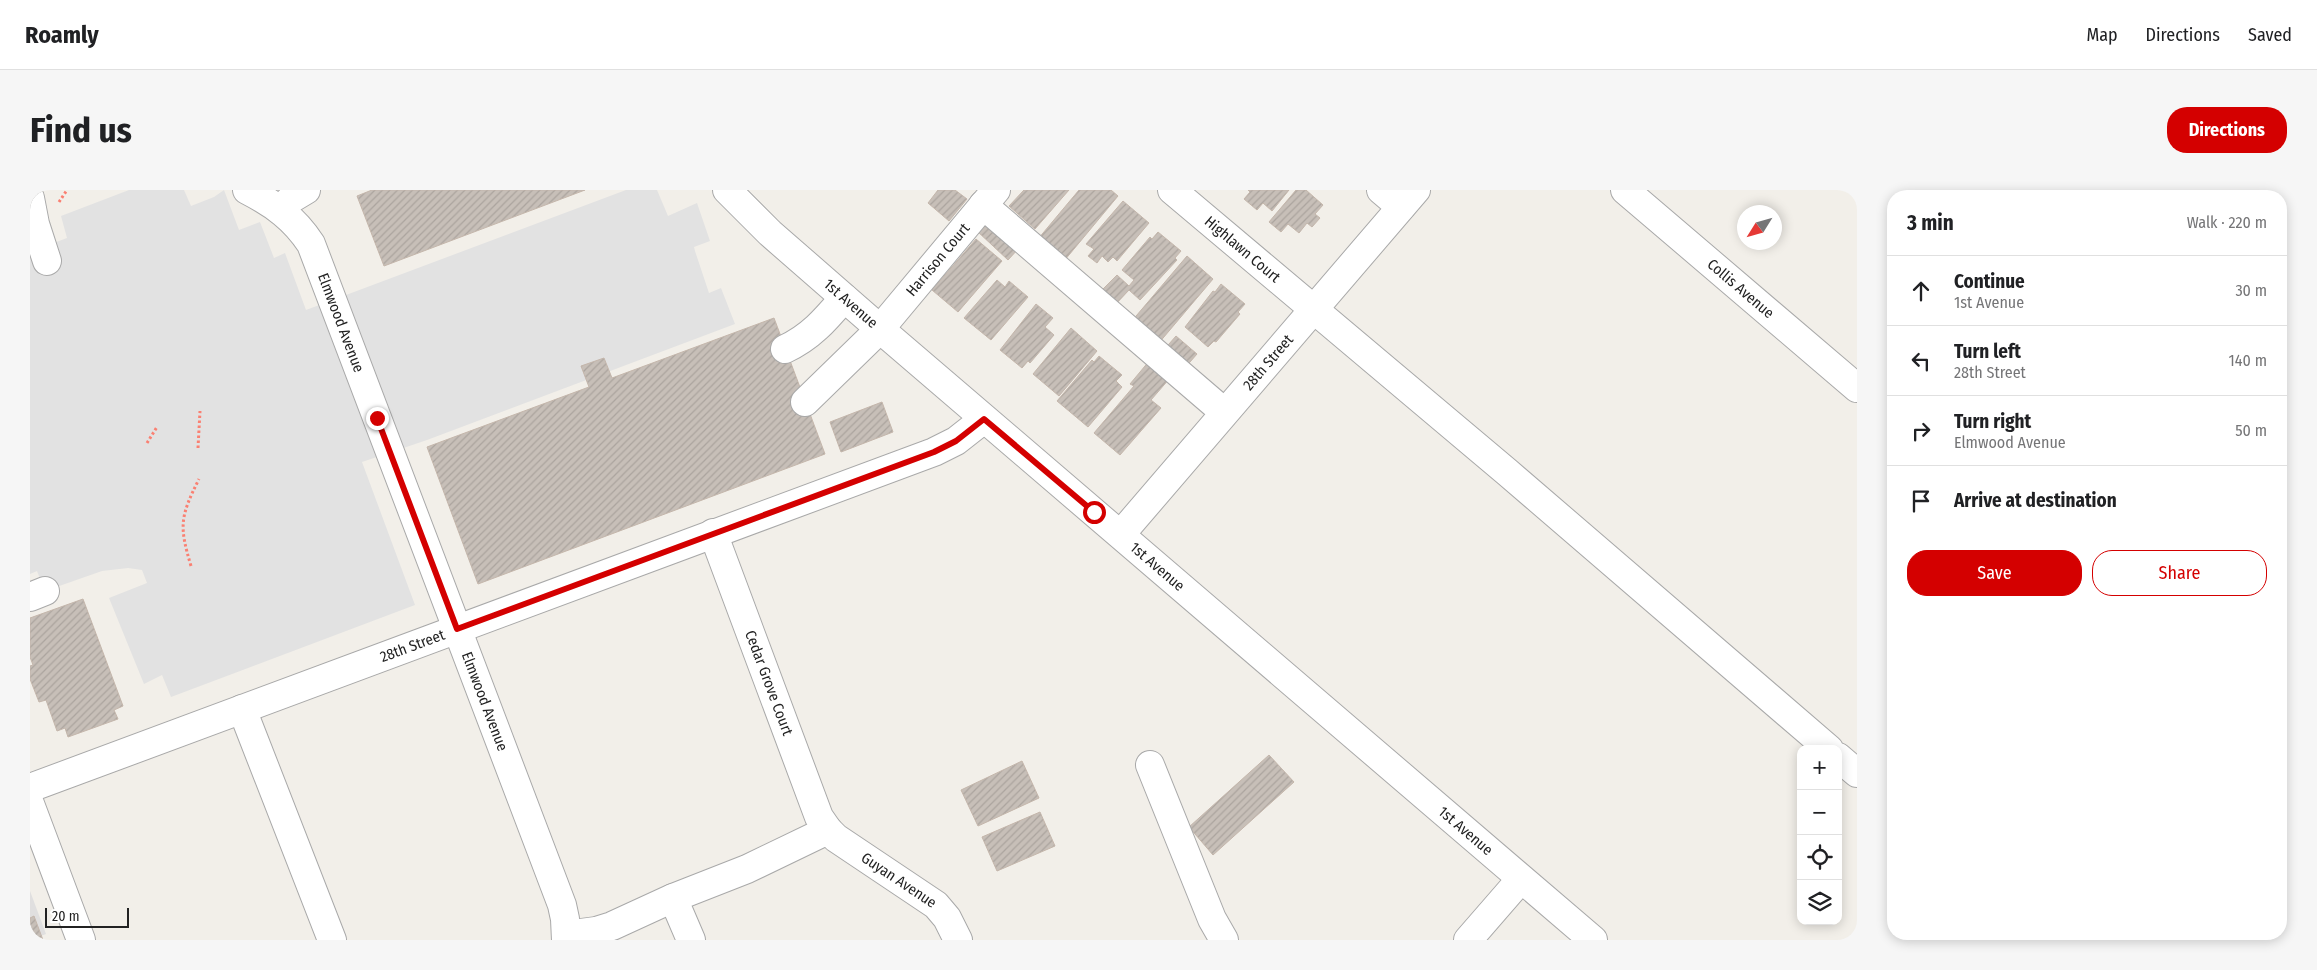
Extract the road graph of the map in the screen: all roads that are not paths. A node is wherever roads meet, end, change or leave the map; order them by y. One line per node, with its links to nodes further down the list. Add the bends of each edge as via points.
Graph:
1 (247, 190): 9 (street, Elmwood Avenue)
2 (306, 190): 9 (street)
3 (1172, 190): 12 (street, Highlawn Court)
4 (1624, 190): 15 (street, Collis Avenue)
5 (743, 196): 11 (street, 1st Avenue)
6 (1399, 196): 12 (street, 28th Street)
7 (30, 198): 10 (street)
8 (989, 198): 13 (street, Harrison Court); 17 (street)
9 (281, 209): 21 (street, Elmwood Avenue, via 300,227 311,244)
10 (47, 261)
11 (844, 298): 13 (street, 1st Avenue); 14 (street, via 815,331)
12 (1313, 309): 17 (street, 28th Street); 23 (street, Highlawn Court)
13 (880, 330): 16 (street, Harrison Court); 18 (street, 1st Avenue)
14 (785, 349)
15 (1857, 388)
16 (805, 402)
17 (1224, 412): 20 (street, 28th Street)
18 (984, 419): 19 (street, 28th Street, via 956,441 934,452); 20 (street, 1st Avenue)
19 (713, 533): 21 (street, 28th Street); 29 (street, Cedar Grove Court, via 812,802)
20 (1121, 534): 30 (street, 1st Avenue)
21 (457, 629): 22 (street, 28th Street); 32 (street, Elmwood Avenue, via 562,905)
22 (242, 709): 27 (street, 28th Street); 34 (street)
23 (1824, 745)
24 (1842, 760): 26 (street)
25 (1150, 766): 37 (street)
26 (1857, 773)
27 (30, 788)
28 (30, 804): 33 (street)
29 (828, 830): 31 (street, via 747,869); 36 (street, Guyan Avenue, via 936,905)
30 (1522, 879): 38 (street); 39 (street, 1st Avenue)
31 (673, 898): 32 (street, via 612,926); 35 (street)
32 (566, 938)
33 (81, 940)
34 (332, 940)
35 (691, 940)
36 (958, 940)
37 (1224, 940)
38 (1468, 940)
39 (1593, 940)

